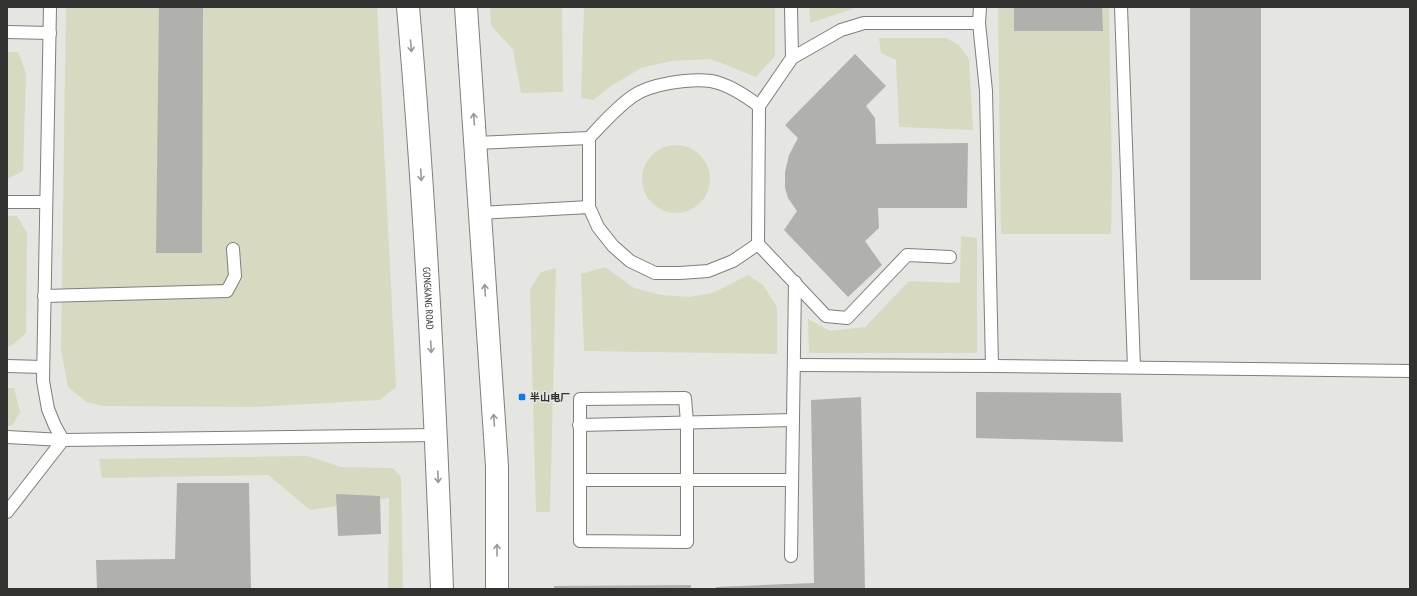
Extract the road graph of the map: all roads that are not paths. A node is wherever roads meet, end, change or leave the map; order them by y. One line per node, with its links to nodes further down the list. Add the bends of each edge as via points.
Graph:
1 (50, 7): 9 (lane)
2 (408, 7): 32 (main road, GONGKANG ROAD, one-way to 32, via 417,111)
3 (466, 7): 13 (main road, one-way to 3)
4 (791, 7): 10 (lane)
5 (980, 7): 7 (lane)
6 (1121, 7): 27 (lane)
7 (979, 24): 10 (lane, via 864,24 841,30); 25 (lane, via 986,91)
8 (7, 32): 9 (lane)
9 (50, 33): 15 (lane)
10 (792, 58): 11 (lane)
11 (760, 106): 12 (lane, via 739,92 711,81 661,84 634,95 610,115); 18 (lane)
12 (589, 138): 13 (lane); 16 (lane)
13 (476, 143): 17 (main road)
14 (7, 202): 15 (lane)
15 (46, 202): 22 (lane)
16 (589, 207): 17 (lane); 18 (lane, via 598,227 613,246 630,261 655,274 708,271 733,261)
17 (480, 214): 41 (main road, one-way to 17, via 496,466)
18 (758, 244): 21 (lane)
19 (233, 249): 22 (lane, via 235,276 227,291)
20 (950, 257): 21 (lane, via 908,255 847,318 826,316)
21 (795, 282): 23 (lane)
22 (44, 296): 26 (lane)
23 (794, 365): 25 (lane); 29 (lane)
24 (7, 366): 26 (lane)
25 (992, 366): 27 (lane)
26 (43, 367): 34 (lane, via 48,409)
27 (1134, 367): 28 (lane)
28 (1410, 371)
29 (793, 420): 30 (lane); 37 (lane)
30 (687, 422): 31 (lane); 31 (lane, via 685,398 580,399); 36 (lane)
31 (579, 425): 35 (lane)
32 (436, 435): 34 (lane); 40 (main road, GONGKANG ROAD, one-way to 40)
33 (7, 437): 34 (lane)
34 (63, 440): 38 (lane)
35 (580, 480): 36 (lane); 36 (lane, via 580,541 687,542)
36 (687, 480): 37 (lane)
37 (792, 480): 39 (lane)
38 (7, 512)
39 (791, 556)
40 (442, 589)
41 (497, 589)

